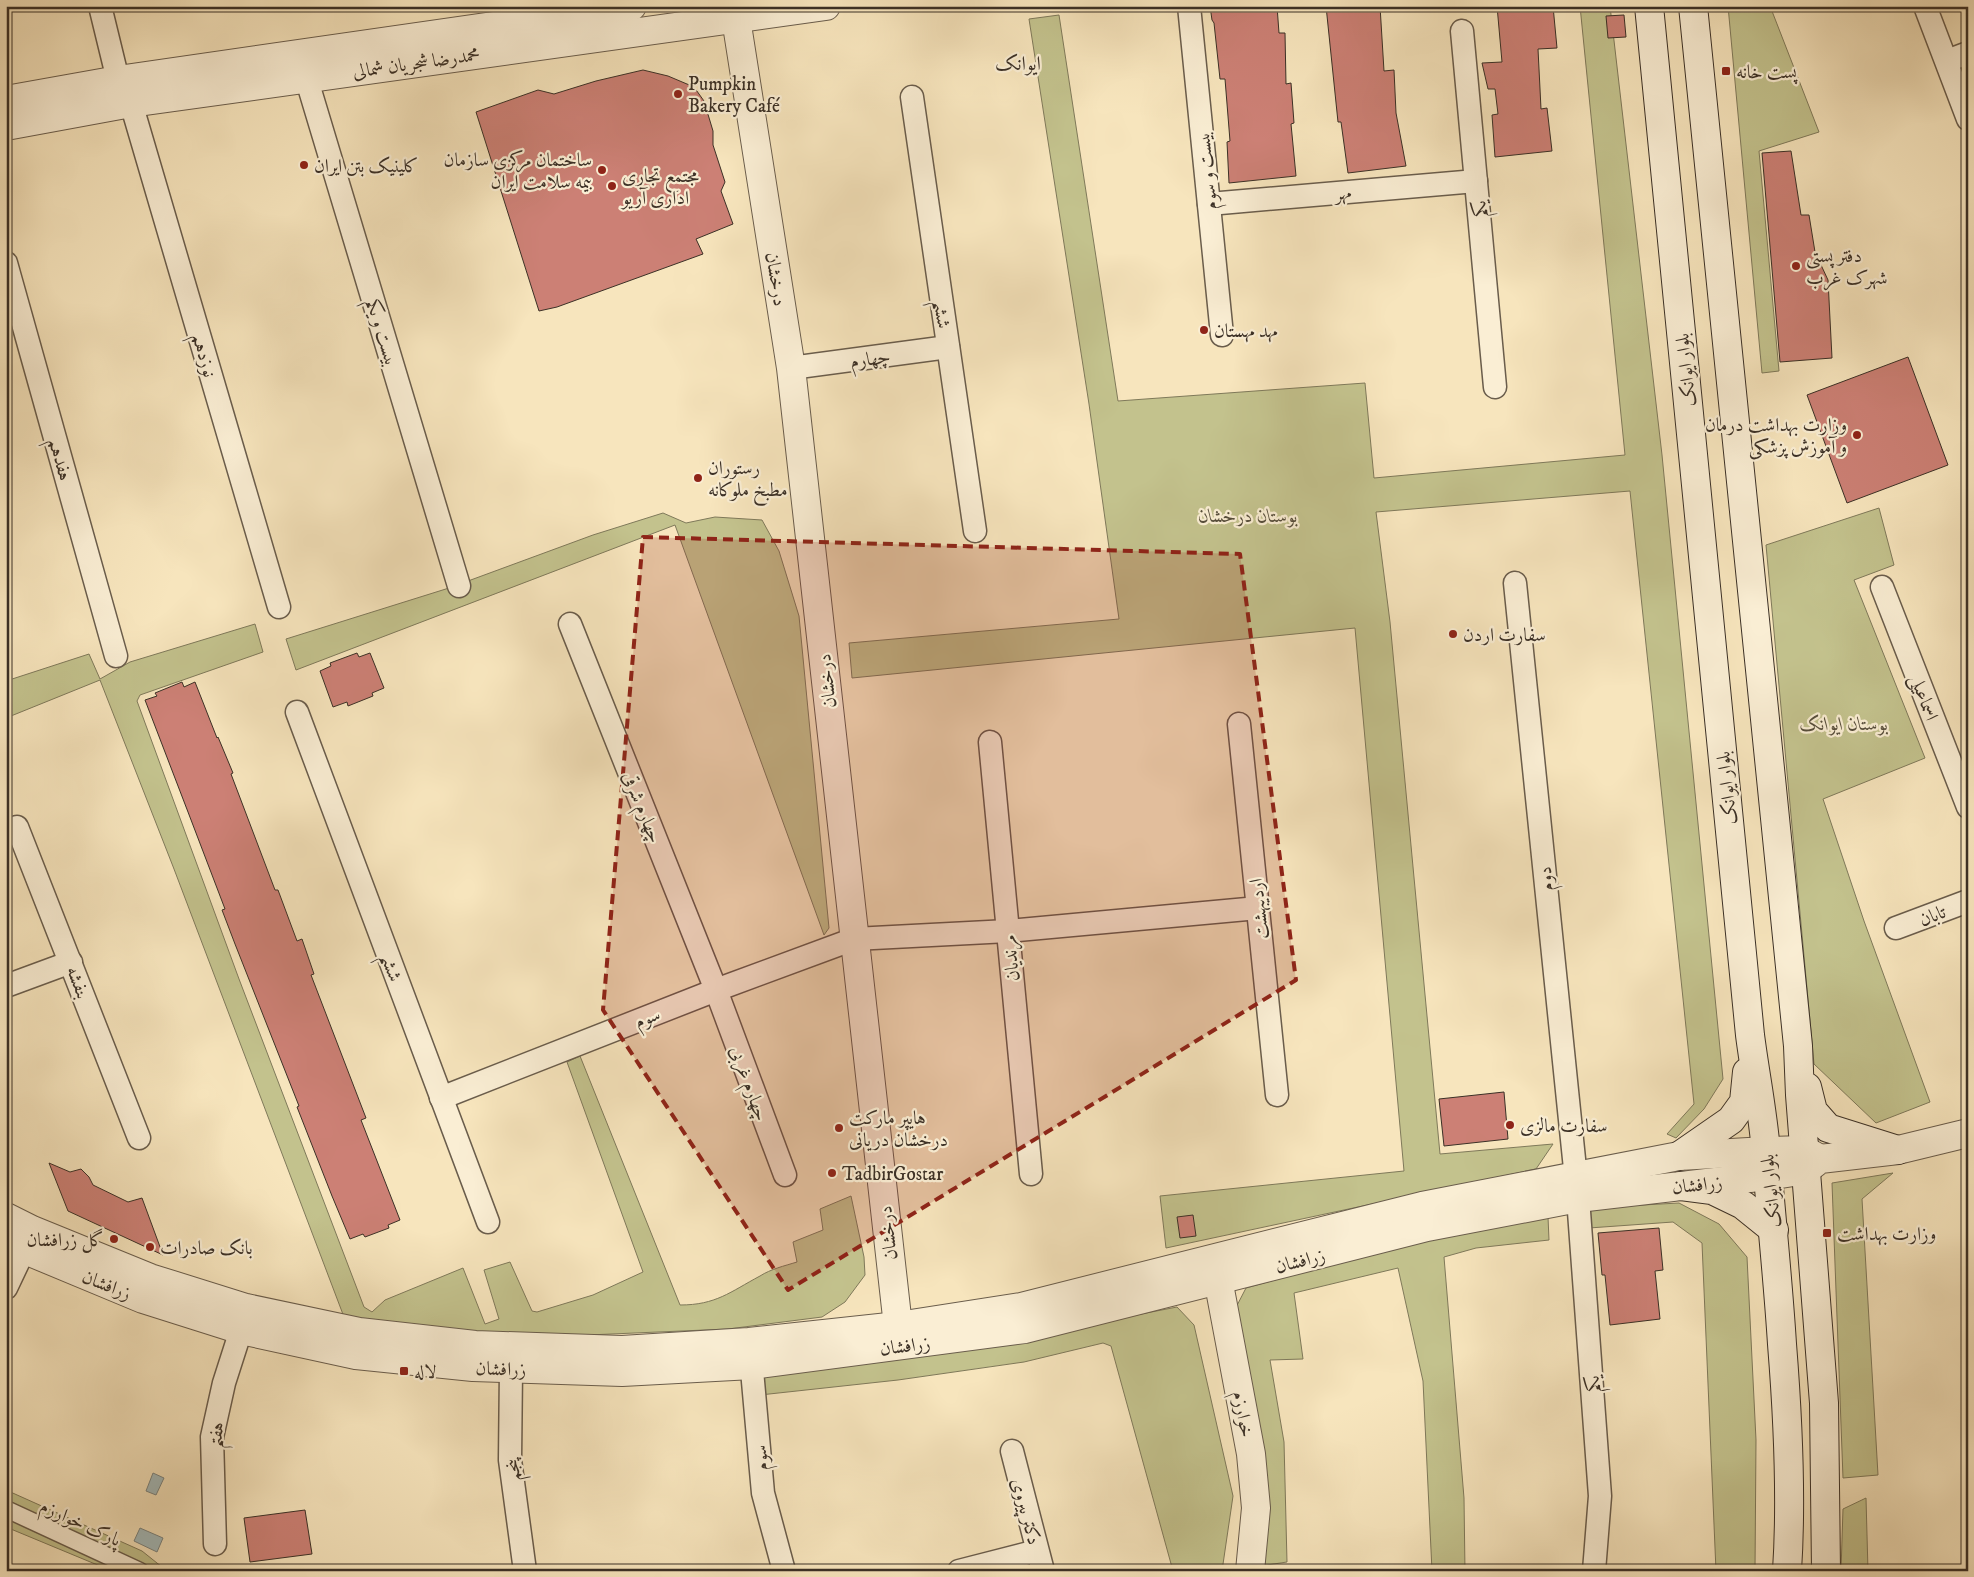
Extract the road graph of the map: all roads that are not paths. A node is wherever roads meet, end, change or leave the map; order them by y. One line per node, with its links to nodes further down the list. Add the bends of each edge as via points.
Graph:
1 (100, 6): 13 (street)
2 (632, 6): 12 (street, محمدرضا شجریان شمالی)
3 (826, 6): 8 (street, محمدرضا شجریان شمالی)
4 (1189, 6): 19 (street, بیست و سوم)
5 (1649, 6): 45 (street, بلوار ایوانک)
6 (1693, 6): 46 (street, بلوار ایوانک)
7 (1925, 6): 11 (street)
8 (735, 13): 12 (street, محمدرضا شجریان شمالی); 23 (street, درخشان)
9 (1462, 31): 18 (street, یکم)
10 (1968, 53): 11 (street)
11 (1947, 61): 16 (street)
12 (304, 66): 13 (street, محمدرضا شجریان شمالی); 27 (street, بیست و یکم)
13 (125, 91): 15 (street, محمدرضا شجریان شمالی); 17 (street, محمدرضا شجریان شمالی); 29 (street, نوزدهم)
14 (912, 97): 22 (street, ششم)
15 (6, 100)
16 (1968, 119)
17 (6, 126)
18 (1476, 181): 19 (street, مهر); 24 (street, یکم)
19 (1209, 204): 21 (street, بیست و سوم)
20 (6, 263): 31 (street, هفدهم)
21 (1222, 335)
22 (948, 347): 23 (street, چهارم); 25 (street, ششم)
23 (791, 368): 41 (street, درخشان)
24 (1495, 387)
25 (975, 531)
26 (1515, 583): 58 (street, دوم)
27 (459, 586)
28 (1882, 587): 35 (street, اسماعیلی)
29 (279, 607)
30 (570, 624): 44 (street, چهارم شرقی)
31 (116, 656)
32 (297, 712): 48 (street, ششم)
33 (1239, 724): 38 (street, اردیبهشت)
34 (990, 742): 40 (street, مرنديان)
35 (1968, 807)
36 (18, 827): 42 (street, بنفشه)
37 (1968, 901): 39 (street, تابان)
38 (1258, 908): 40 (street, سوم); 47 (street, اردیبهشت)
39 (1896, 928)
40 (1008, 932): 41 (street, سوم); 55 (street, مرنديان)
41 (854, 940): 44 (street, سوم); 66 (street, درخشان)
42 (71, 962): 43 (street); 50 (street, بنفشه)
43 (6, 986)
44 (716, 990): 48 (street, سوم); 56 (street, چهارم غربی)
45 (1750, 1035): 52 (street, via 1744,1102 1732,1120); 54 (street, بلوار ایوانک)
46 (1798, 1046): 51 (street, via 1812,1111 1828,1128); 53 (street, بلوار ایوانک, via 1800,1094)
47 (1277, 1095)
48 (441, 1098): 60 (street, ششم)
49 (1968, 1133): 51 (street, زرافشان)
50 (140, 1138)
51 (1898, 1150): 53 (street, زرافشان)
52 (1679, 1156): 54 (street, زرافشان); 58 (street, زرافشان)
53 (1810, 1160): 54 (street, زرافشان); 80 (street, بلوار ایوانک, via 1824,1403)
54 (1767, 1164): 57 (street, زرافشان); 61 (street, بلوار ایوانک)
55 (1031, 1174)
56 (786, 1176)
57 (1682, 1186): 58 (street, زرافشان); 61 (street, via 1712,1190 1729,1198)
58 (1577, 1187): 63 (street, زرافشان, via 1422,1206); 78 (street, یکم, via 1600,1496)
59 (6, 1217): 67 (street, زرافشان, via 150,1278 246,1308 359,1332 475,1345)
60 (488, 1222)
61 (1774, 1230): 79 (street, بلوار ایوانک, via 1787,1405)
62 (15, 1246): 64 (street); 65 (street, زرافشان, via 143,1299)
63 (1217, 1270): 66 (street, زرافشان, via 1021,1307); 77 (street, خوارزم, via 1251,1454 1256,1508)
64 (6, 1288)
65 (241, 1330): 68 (street, زرافشان, via 356,1354 473,1368); 71 (street, هفتم, via 224,1383 212,1437)
66 (899, 1335): 67 (street, زرافشان)
67 (751, 1353): 68 (street, زرافشان, via 622,1372); 75 (street, سوم, via 763,1493)
68 (511, 1368): 74 (street, پنجم, via 510,1460)
69 (1012, 1451): 72 (street, دکتر پیروی)
70 (6, 1509): 73 (street, پارک خوارزم)
71 (215, 1544)
72 (1040, 1561): 76 (street)
73 (140, 1571)
74 (525, 1571)
75 (784, 1571)
76 (959, 1571)
77 (1250, 1571)
78 (1594, 1571)
79 (1787, 1571)
80 (1826, 1571)

